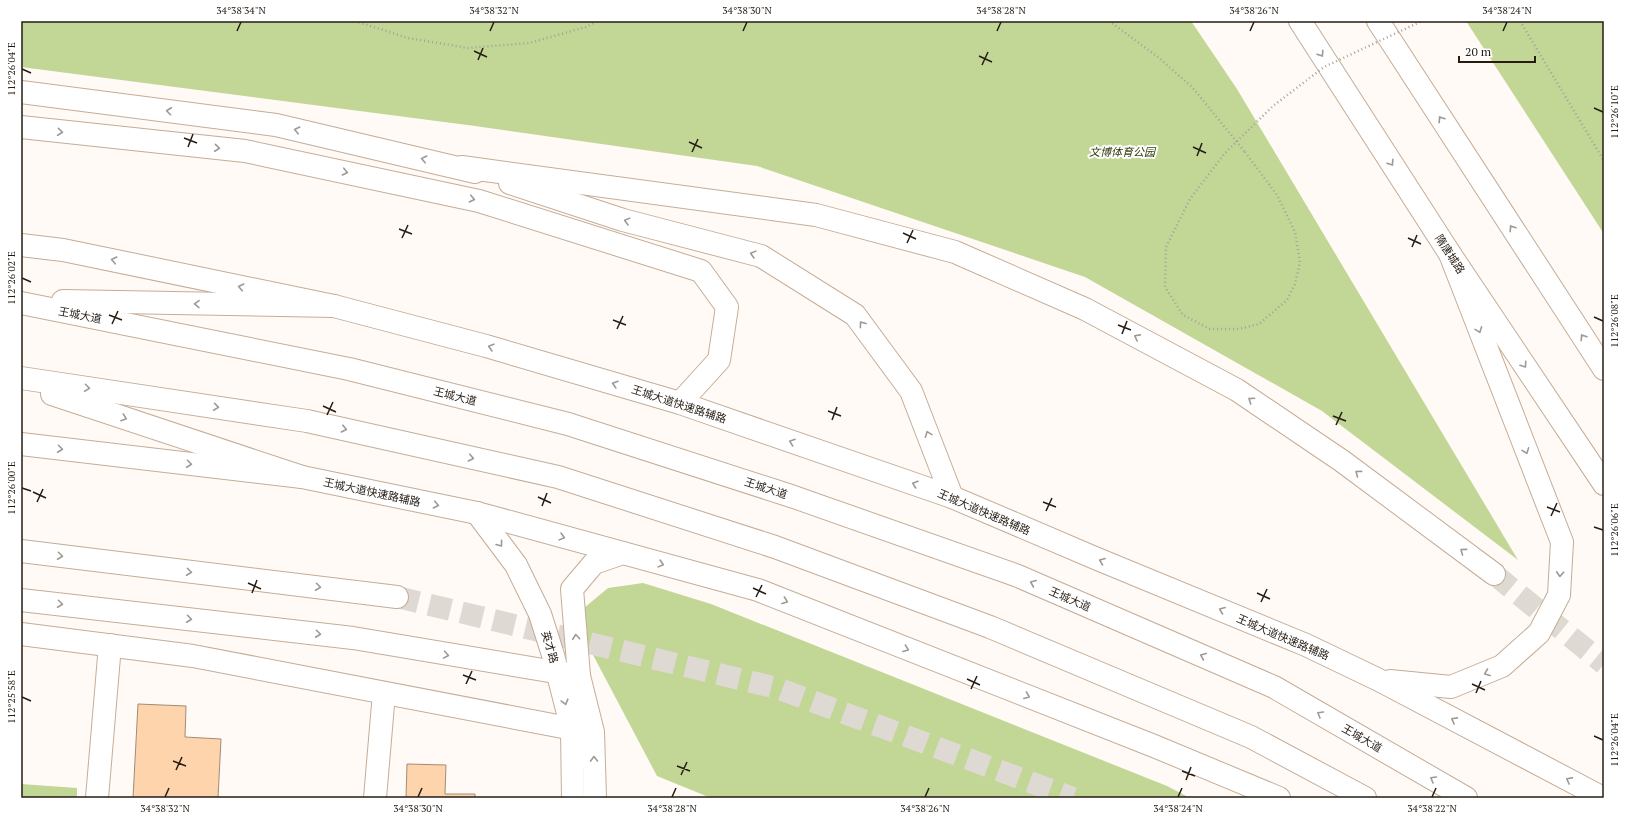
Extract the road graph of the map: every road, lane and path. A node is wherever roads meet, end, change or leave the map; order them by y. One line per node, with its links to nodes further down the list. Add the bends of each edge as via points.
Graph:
1 (355, 21): 2 (path, via 408,38 468,48 529,43 586,27)
2 (597, 21)
3 (1109, 21): 6 (path, bridge, via 1158,57 1193,88 1245,152 1277,195 1295,232 1300,262 1296,284 1287,300 1259,324 1240,329 1210,329 1183,314 1165,287 1166,248 1190,198 1225,153 1273,106 1324,66)
4 (1300, 21): 13 (main road, 隋唐城路, one-way to 13)
5 (1378, 21): 16 (main road, one-way to 5)
6 (1422, 21)
7 (1520, 21): 10 (path)
8 (21, 92): 11 (main road, one-way to 8, via 276,125)
9 (21, 127): 19 (main road, one-way to 19, via 245,151 479,200 701,271 727,307 719,360)
10 (1604, 162)
11 (462, 168): 23 (main road, one-way to 11, via 911,391 855,315 761,256 623,220); 27 (main road, one-way to 11, via 1342,461 1238,390 1085,309 955,252 816,215)
12 (21, 245): 15 (main road, one-way to 12, via 63,250)
13 (1450, 254): 22 (main road, 隋唐城路, one-way to 22); 34 (main road, one-way to 34, via 1562,542 1559,595 1539,633 1502,666 1451,687)
14 (21, 302): 15 (main road, one-way to 14); 44 (main road, 王城大道, one-way to 14, via 1274,687 1018,576 794,497 568,424 356,370)
15 (334, 306): 19 (main road, 王城大道快速路辅路, one-way to 15, via 486,346)
16 (1604, 369)
17 (21, 378): 43 (main road, one-way to 43, via 307,421 558,477 775,547 990,627 1251,738)
18 (21, 383): 21 (main road, one-way to 21)
19 (680, 403): 23 (main road, 王城大道快速路辅路, one-way to 19)
20 (21, 444): 21 (main road, one-way to 21)
21 (302, 477): 24 (main road, 王城大道快速路辅路, one-way to 24)
22 (1604, 484)
23 (952, 497): 34 (main road, 王城大道快速路辅路, one-way to 23, via 1306,645)
24 (477, 513): 26 (main road, 王城大道快速路辅路, one-way to 26); 32 (main road, 英才路, one-way to 32, via 516,565 540,614)
25 (21, 551): 28 (main road, one-way to 28)
26 (623, 553): 33 (main road, one-way to 26, via 572,589 594,564); 42 (main road, 王城大道快速路辅路, one-way to 42, via 758,590)
27 (1494, 574)
28 (397, 597)
29 (21, 600): 32 (main road, one-way to 32, via 353,638)
30 (21, 634): 31 (main road)
31 (110, 645): 35 (main road, via 193,656); 38 (main road)
32 (557, 673): 33 (main road); 36 (main road, 英才路, one-way to 36)
33 (580, 676): 37 (main road)
34 (1378, 680): 45 (main road, 王城大道快速路辅路, one-way to 34)
35 (384, 693): 36 (main road); 39 (main road)
36 (572, 729): 37 (main road); 40 (main road, 英才路)
37 (593, 732): 41 (main road, one-way to 37)
38 (97, 798)
39 (375, 798)
40 (573, 798)
41 (595, 798)
42 (1279, 798)
43 (1365, 798)
44 (1466, 798)
45 (1603, 798)

